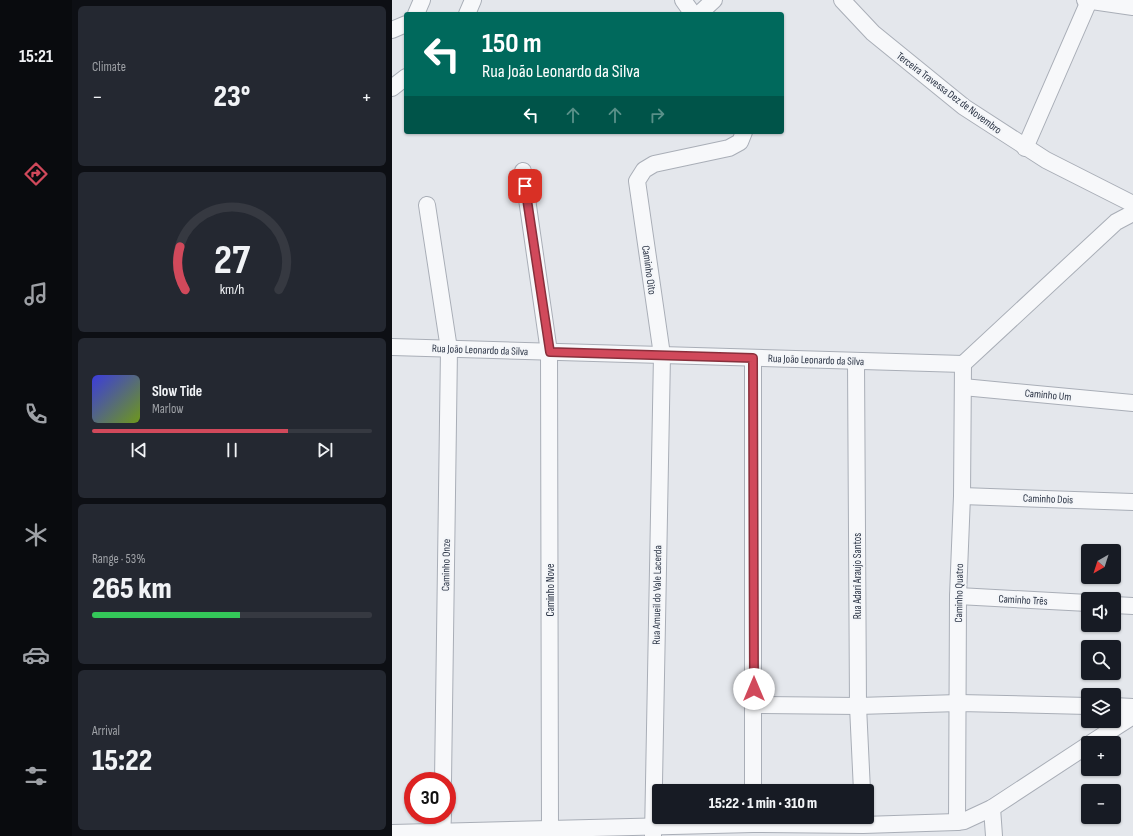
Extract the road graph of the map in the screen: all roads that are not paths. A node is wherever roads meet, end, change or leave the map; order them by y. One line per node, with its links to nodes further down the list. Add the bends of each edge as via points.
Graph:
1 (422, 0): 8 (street)
2 (473, 0): 9 (street)
3 (683, 0): 10 (street)
4 (714, 0): 11 (street)
5 (842, 0): 17 (street, Terceira Travessa Dez de Novembro, via 873,33 904,60 964,107)
6 (1087, 1): 7 (street); 17 (street)
7 (1133, 7)
8 (417, 12)
9 (468, 12)
10 (692, 12)
11 (702, 12)
12 (404, 25): 13 (street)
13 (392, 30)
14 (404, 79): 15 (street)
15 (392, 88)
16 (743, 134): 25 (street, Caminho Oito, via 740,142 729,148 654,164 639,175 637,186)
17 (1026, 148): 19 (street, Terceira Travessa Dez de Novembro)
18 (523, 171): 24 (street, Caminho Nove)
19 (1133, 204)
20 (427, 205): 23 (street, Caminho Onze)
21 (1133, 213): 28 (street, via 1116,222)
22 (392, 347): 23 (street, Rua João Leonardo da Silva)
23 (449, 349): 24 (street, Rua João Leonardo da Silva); 46 (street, Caminho Onze)
24 (550, 352): 25 (street, Rua João Leonardo da Silva); 54 (street, Caminho Nove)
25 (662, 355): 26 (street, Rua João Leonardo da Silva); 55 (street, Rua Amueil do Vale Lacerda)
26 (753, 358): 27 (street, Rua João Leonardo da Silva); 38 (street)
27 (856, 361): 28 (street, Rua João Leonardo da Silva); 39 (street, Rua Adari Araujo Santos)
28 (964, 364): 29 (street, Caminho Quatro)
29 (963, 387): 30 (street, Caminho Um); 31 (street, Caminho Quatro)
30 (1133, 403)
31 (962, 496): 32 (street, Caminho Dois); 33 (street, Caminho Quatro)
32 (1133, 502)
33 (958, 596): 34 (street, Caminho Três); 37 (street, Caminho Quatro)
34 (1081, 603)
35 (1121, 605): 36 (street)
36 (1133, 606)
37 (959, 703): 39 (street); 40 (street); 51 (street, Caminho Quatro)
38 (754, 704): 39 (street); 47 (street)
39 (858, 706): 48 (street, Rua Adari Araujo Santos)
40 (1081, 706)
41 (1121, 706): 42 (street)
42 (1133, 707)
43 (1133, 716): 44 (street)
44 (1102, 736)
45 (1081, 750): 49 (street)
46 (443, 772)
47 (753, 784)
48 (862, 784)
49 (992, 808): 51 (street); 57 (street)
50 (874, 821): 51 (street)
51 (957, 822)
52 (717, 824): 55 (street)
53 (442, 827): 54 (street); 56 (street)
54 (550, 828): 55 (street)
55 (653, 831)
56 (392, 833)
57 (994, 836)

